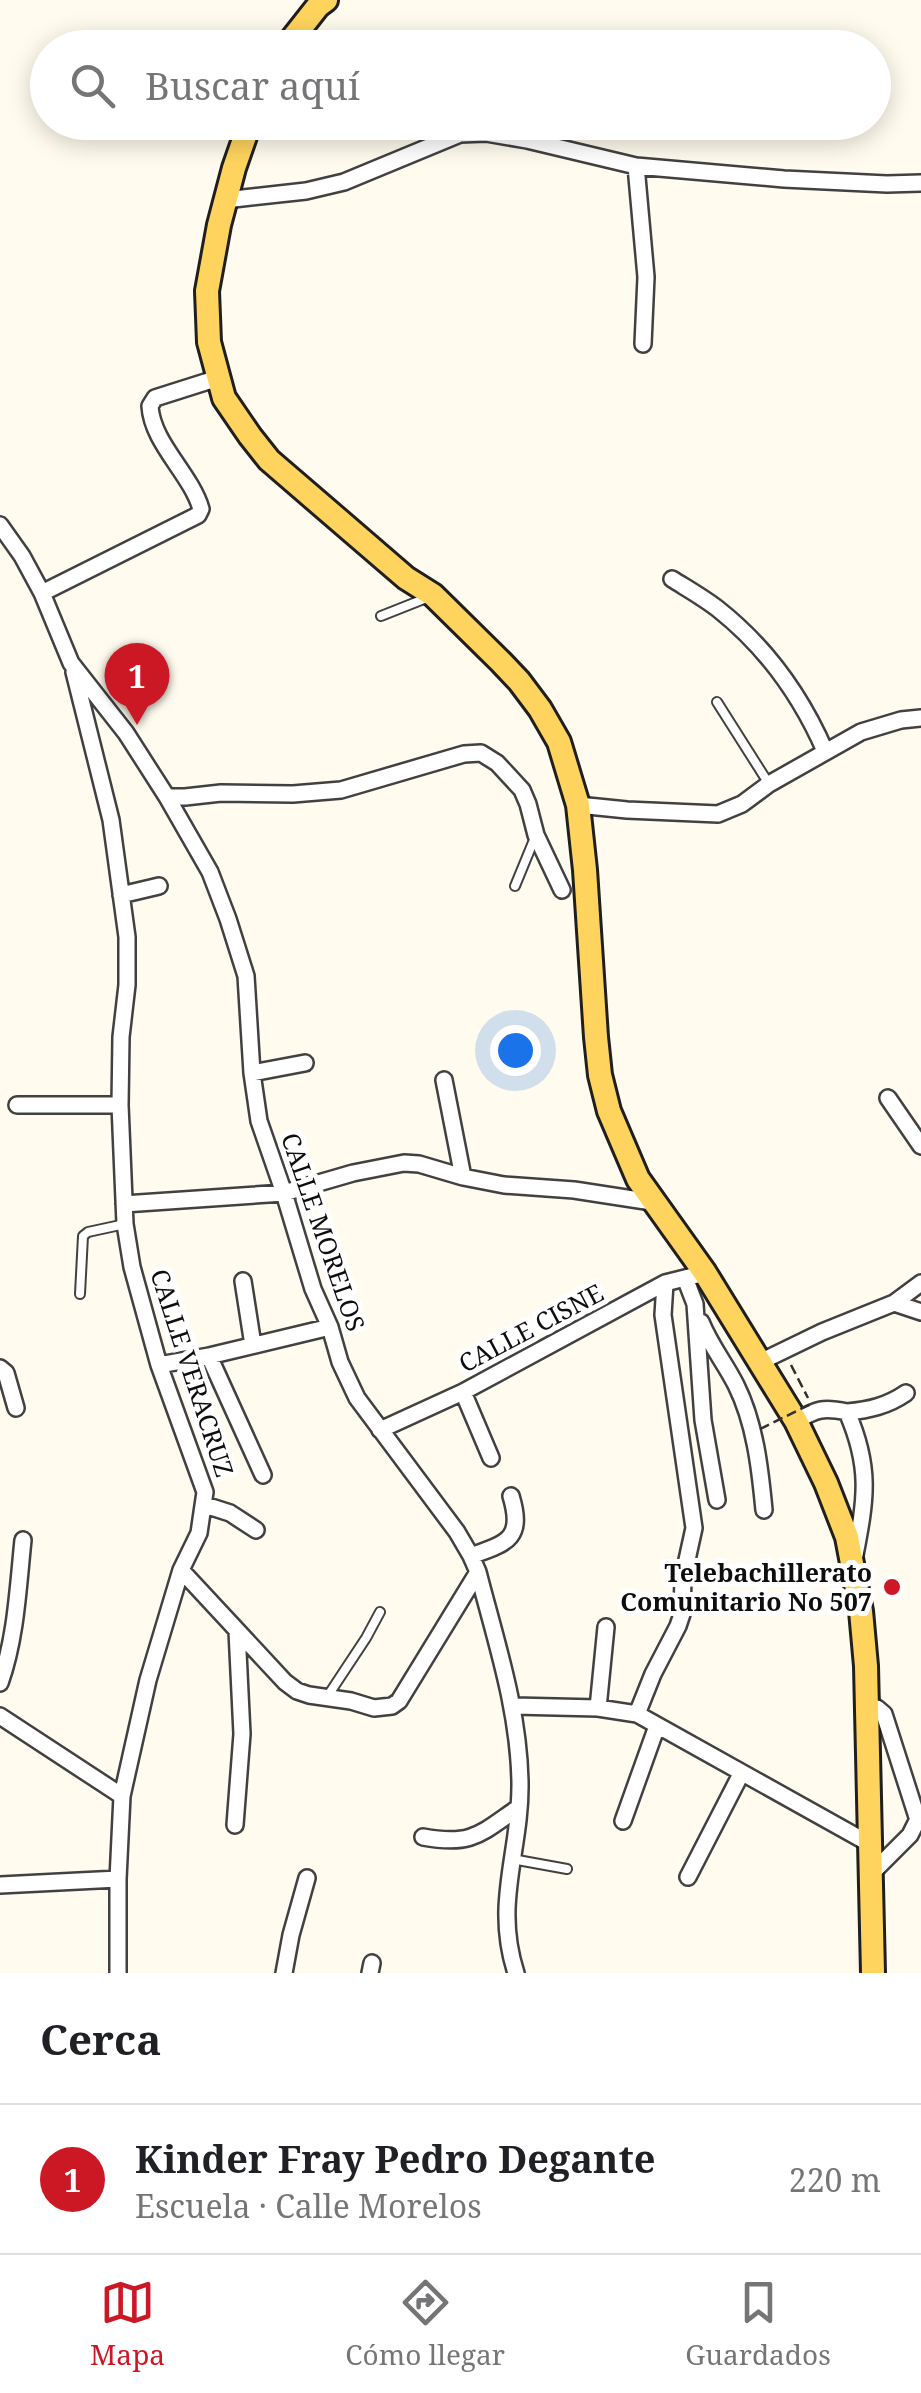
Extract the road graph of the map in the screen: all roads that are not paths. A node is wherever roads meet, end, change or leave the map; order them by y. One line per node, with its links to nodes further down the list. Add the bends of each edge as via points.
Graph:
1 (326, 0): 2 (main road)
2 (299, 30)
3 (244, 140): 8 (main road)
4 (446, 140): 8 (street, via 344,182)
5 (527, 140): 6 (street)
6 (636, 166): 7 (street); 9 (street, via 646,277)
7 (921, 183)
8 (225, 200): 10 (main road, via 207,291)
9 (643, 344)
10 (218, 378): 13 (street, via 155,398 150,406 195,492 198,514); 14 (main road, via 224,398 269,460)
11 (0, 525): 13 (street, CALLE MORELOS)
12 (672, 579): 19 (street, via 764,653 794,691)
13 (42, 594): 16 (street, CALLE MORELOS)
14 (433, 596): 15 (lane); 22 (main road, via 540,709 559,742)
15 (381, 616)
16 (71, 664): 21 (street, CALLE MORELOS); 27 (street, CALLE VERACRUZ, via 108,805)
17 (717, 702): 20 (lane)
18 (921, 718): 19 (street, via 862,732)
19 (825, 752): 20 (street)
20 (769, 784): 22 (street, via 718,814)
21 (166, 796): 23 (street, via 341,790 482,753 522,790); 29 (street, CALLE MORELOS, via 210,872 246,976)
22 (578, 805): 37 (main road, via 600,1075 622,1146)
23 (536, 836): 25 (lane); 26 (street)
24 (159, 886): 27 (street)
25 (515, 886)
26 (562, 890)
27 (122, 895): 33 (street, CALLE VERACRUZ, via 127,985)
28 (306, 1063): 29 (street)
29 (252, 1073): 36 (street, CALLE MORELOS, via 259,1121)
30 (444, 1080): 35 (street)
31 (888, 1098): 34 (street)
32 (18, 1105): 33 (street)
33 (120, 1105): 38 (street, CALLE VERACRUZ)
34 (921, 1146)
35 (463, 1177): 36 (street, via 404,1163); 37 (street)
36 (284, 1193): 38 (street); 48 (street, CALLE MORELOS)
37 (652, 1202): 40 (main road)
38 (124, 1204): 39 (street, CALLE VERACRUZ)
39 (125, 1224): 44 (lane, via 83,1236); 52 (street, CALLE VERACRUZ)
40 (695, 1276): 43 (street, CALLE CISNE); 46 (street); 51 (main road)
41 (243, 1281): 49 (street)
42 (921, 1283): 45 (street)
43 (665, 1284): 54 (street, CALLE CISNE); 80 (street, via 694,1528 682,1614)
44 (80, 1294)
45 (894, 1303): 47 (street); 51 (street)
46 (695, 1304): 63 (street, via 702,1420); 65 (street, via 746,1414)
47 (921, 1312)
48 (330, 1327): 49 (street); 59 (street, CALLE MORELOS, via 357,1398)
49 (253, 1345): 50 (street)
50 (209, 1356): 52 (street); 61 (street)
51 (760, 1362): 58 (main road)
52 (158, 1365): 64 (street, CALLE VERACRUZ)
53 (0, 1368): 56 (street)
54 (464, 1392): 59 (street, CALLE CISNE); 60 (street)
55 (906, 1393): 57 (street, via 874,1409)
56 (16, 1408)
57 (846, 1412): 58 (street); 69 (street, via 866,1486)
58 (804, 1413): 69 (main road)
59 (380, 1430): 68 (street, CALLE MORELOS)
60 (491, 1458)
61 (264, 1475)
62 (511, 1496): 68 (street, via 516,1526 502,1545)
63 (717, 1500)
64 (205, 1505): 66 (street); 70 (street, CALLE VERACRUZ)
65 (764, 1510)
66 (256, 1530)
67 (23, 1540): 75 (street, via 12,1641)
68 (471, 1556): 71 (street, CALLE MORELOS)
69 (853, 1564): 79 (main road)
70 (182, 1570): 74 (street); 84 (street, CALLE VERACRUZ)
71 (478, 1572): 76 (street, via 399,1701 374,1708); 77 (street, CALLE MORELOS)
72 (380, 1612): 76 (lane)
73 (606, 1627): 78 (street)
74 (236, 1631): 76 (street, via 297,1691); 88 (street, via 242,1734)
75 (0, 1684)
76 (327, 1697)
77 (514, 1706): 78 (street); 85 (street, CALLE MORELOS)
78 (598, 1708): 80 (street)
79 (867, 1708): 86 (street, via 884,1714); 91 (main road)
80 (637, 1714): 82 (street)
81 (0, 1716): 84 (street)
82 (658, 1726): 83 (street); 87 (street)
83 (742, 1774): 91 (street); 95 (street)
84 (122, 1796): 97 (street, CALLE VERACRUZ)
85 (518, 1808): 89 (street, via 468,1840); 92 (street, CALLE MORELOS)
86 (919, 1815): 90 (street)
87 (623, 1821)
88 (235, 1825)
89 (423, 1837)
90 (915, 1837): 94 (street)
91 (870, 1844): 94 (main road)
92 (512, 1859): 93 (lane); 101 (street, CALLE MORELOS, via 507,1930)
93 (567, 1869)
94 (870, 1875): 102 (main road)
95 (688, 1877)
96 (307, 1878): 100 (street)
97 (118, 1879): 98 (street); 99 (street, CALLE VERACRUZ)
98 (0, 1885)
99 (118, 1973)
100 (284, 1973)
101 (516, 1973)
102 (873, 1973)

